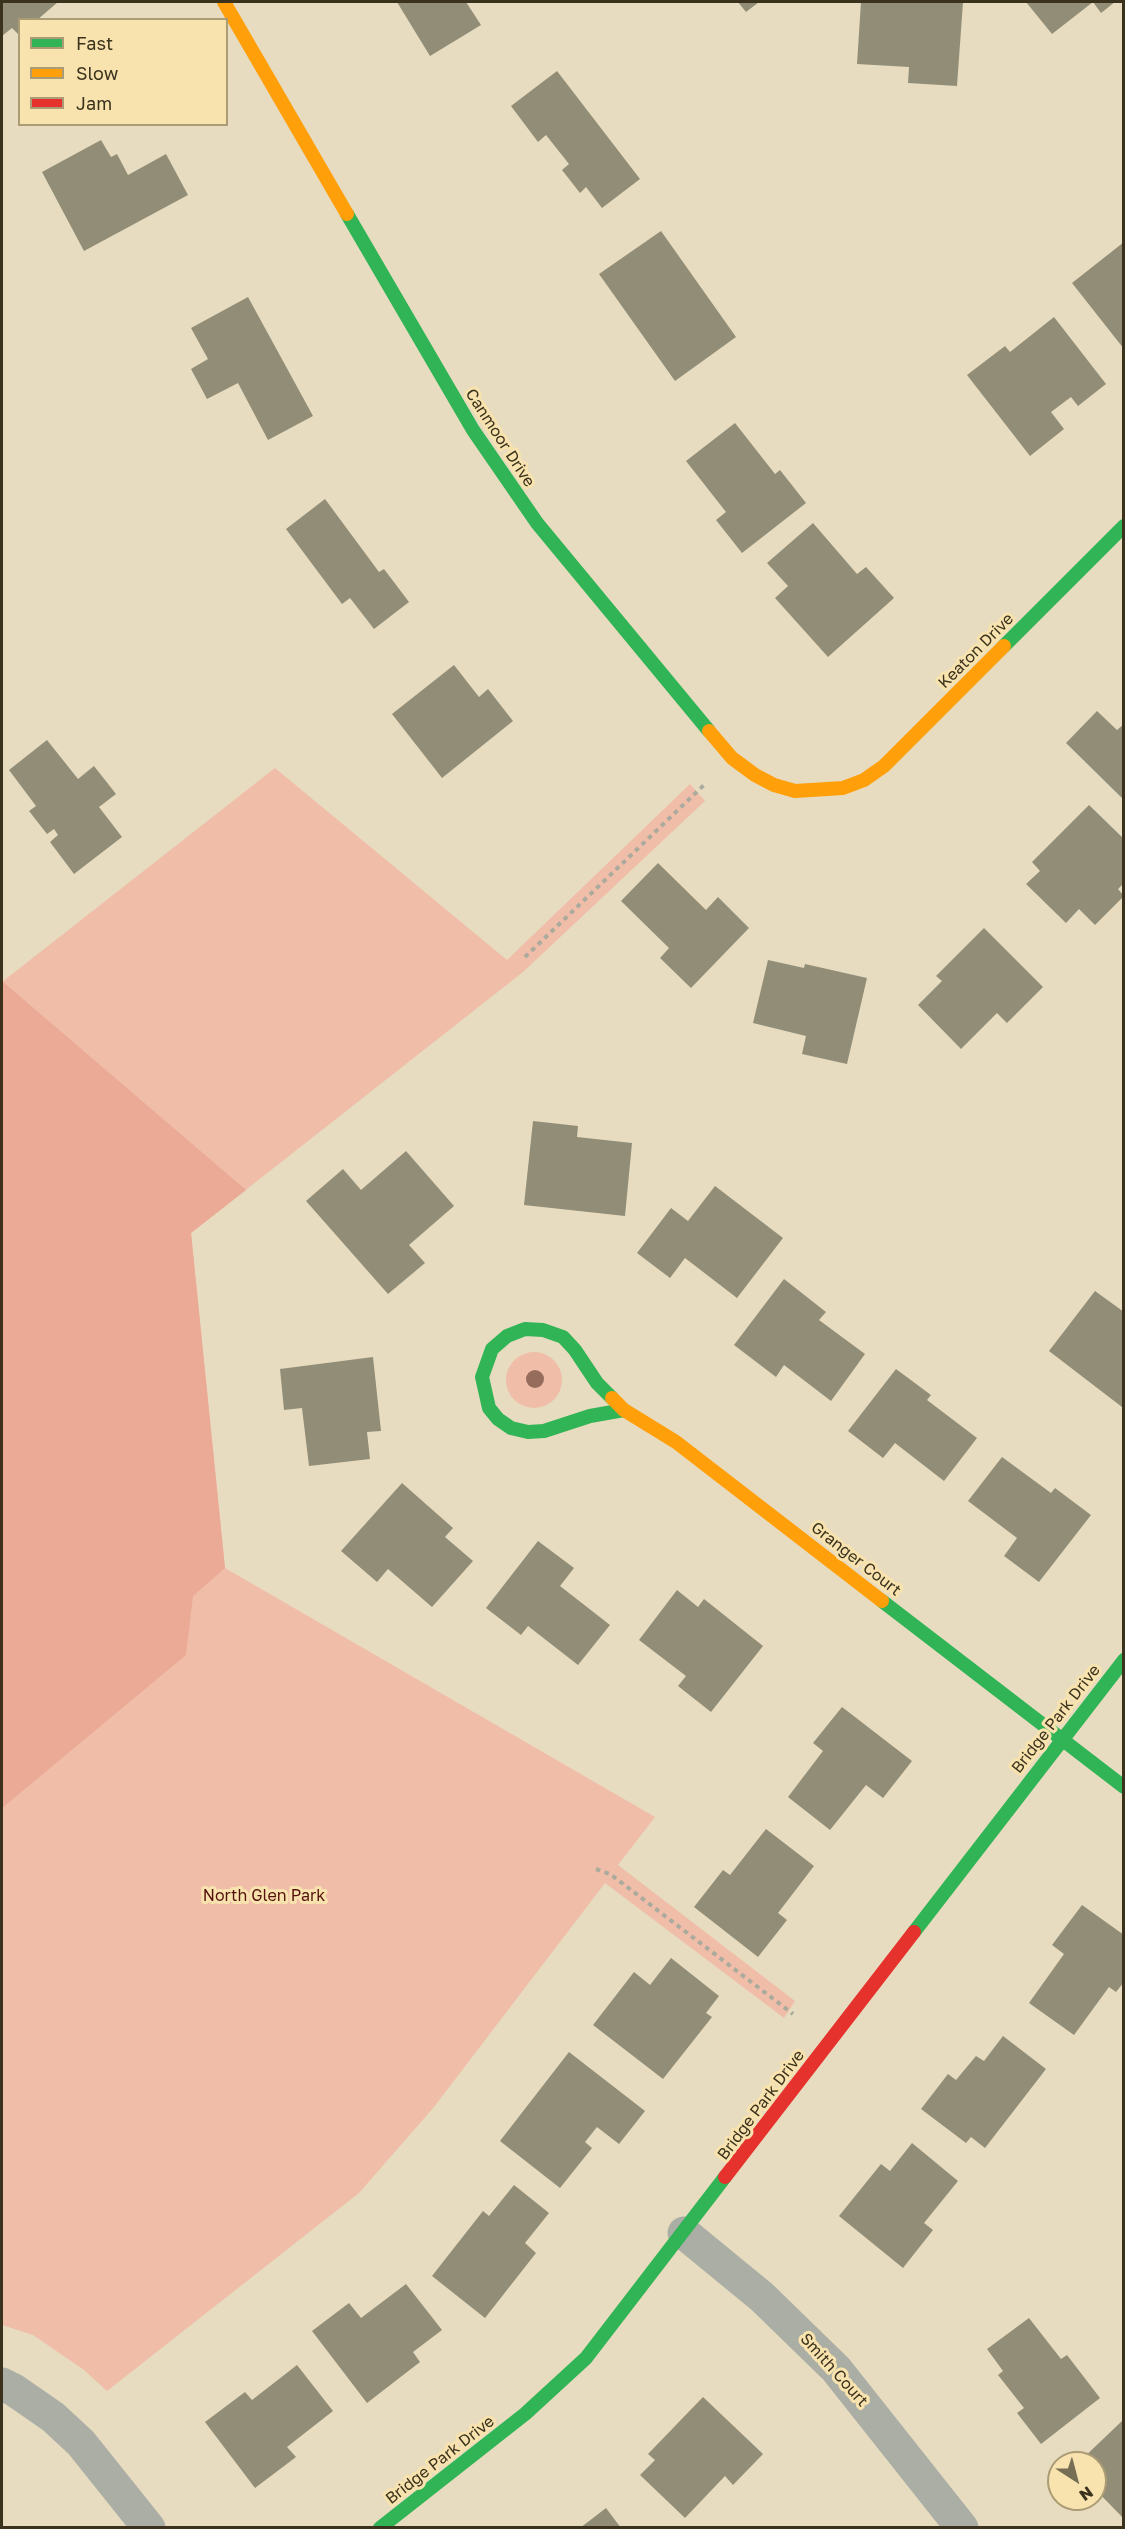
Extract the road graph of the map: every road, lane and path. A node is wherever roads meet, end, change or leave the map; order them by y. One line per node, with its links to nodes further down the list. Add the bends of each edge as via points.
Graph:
1 (224, 2): 4 (street, Canmoor Drive, via 467,420 548,538 732,758 755,775 795,791)
2 (1124, 526): 4 (street, Keaton Drive, via 884,766)
3 (708, 782): 5 (path)
4 (843, 788)
5 (525, 957)
6 (624, 1410): 6 (street, Granger Court, via 597,1383 563,1337 525,1329 507,1336 487,1359 482,1377 484,1393 489,1408 510,1428 544,1431); 8 (street, Granger Court, via 676,1442)
7 (1124, 1660): 8 (street, Bridge Park Drive)
8 (1063, 1739): 9 (street, Granger Court); 12 (street, Bridge Park Drive)
9 (1124, 1787)
10 (596, 1869): 11 (path, via 610,1874)
11 (793, 2014)
12 (684, 2233): 15 (street, Bridge Park Drive, via 586,2358 525,2415); 16 (street, Smith Court, via 762,2297 836,2369)
13 (2, 2384): 14 (street, via 54,2417 81,2443)
14 (149, 2528)
15 (380, 2528)
16 (962, 2528)

